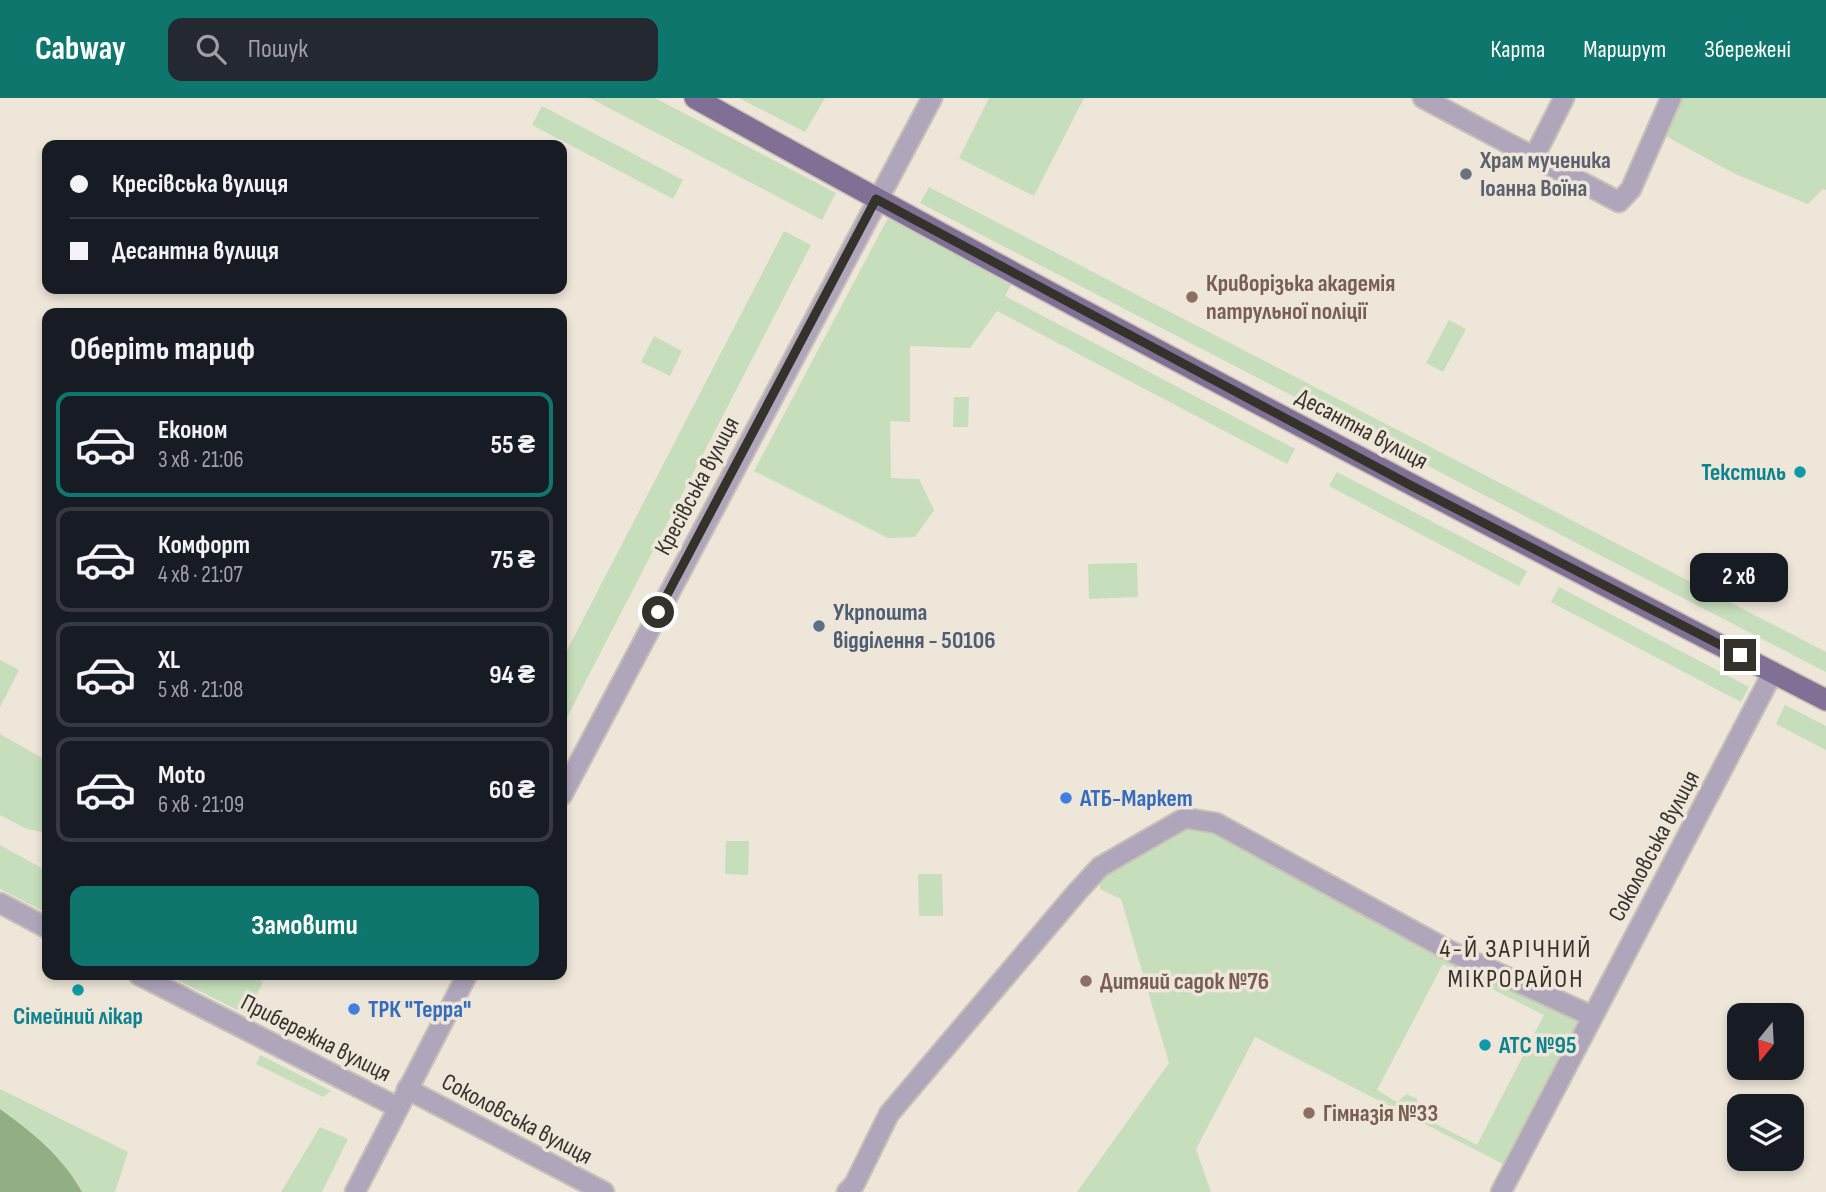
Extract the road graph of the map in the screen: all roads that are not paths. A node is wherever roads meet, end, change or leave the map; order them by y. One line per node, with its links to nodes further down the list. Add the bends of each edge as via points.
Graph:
1 (695, 98): 7 (main road, Десантна вулиця)
2 (932, 98): 7 (street, Кресівська вулиця)
3 (1423, 98): 6 (street)
4 (1564, 98): 6 (street)
5 (1671, 98): 6 (street, via 1631,189 1619,202)
6 (1534, 157)
7 (876, 199): 8 (main road, Десантна вулиця, via 1410,485); 10 (street, Кресівська вулиця)
8 (1773, 672): 9 (main road, Десантна вулиця); 15 (street, Соколовська вулиця)
9 (1826, 700)
10 (567, 786)
11 (0, 904): 12 (street)
12 (42, 925)
13 (149, 980): 17 (street, Прибережна вулиця)
14 (464, 980): 16 (street)
15 (1592, 1016): 20 (street, via 1450,951 1216,822 1185,818 1100,867 1077,892 889,1114); 21 (street, Соколовська вулиця)
16 (407, 1089): 17 (street); 19 (street, Соколовська вулиця)
17 (397, 1107): 18 (street)
18 (355, 1192)
19 (604, 1192)
20 (847, 1192)
21 (1500, 1192)

